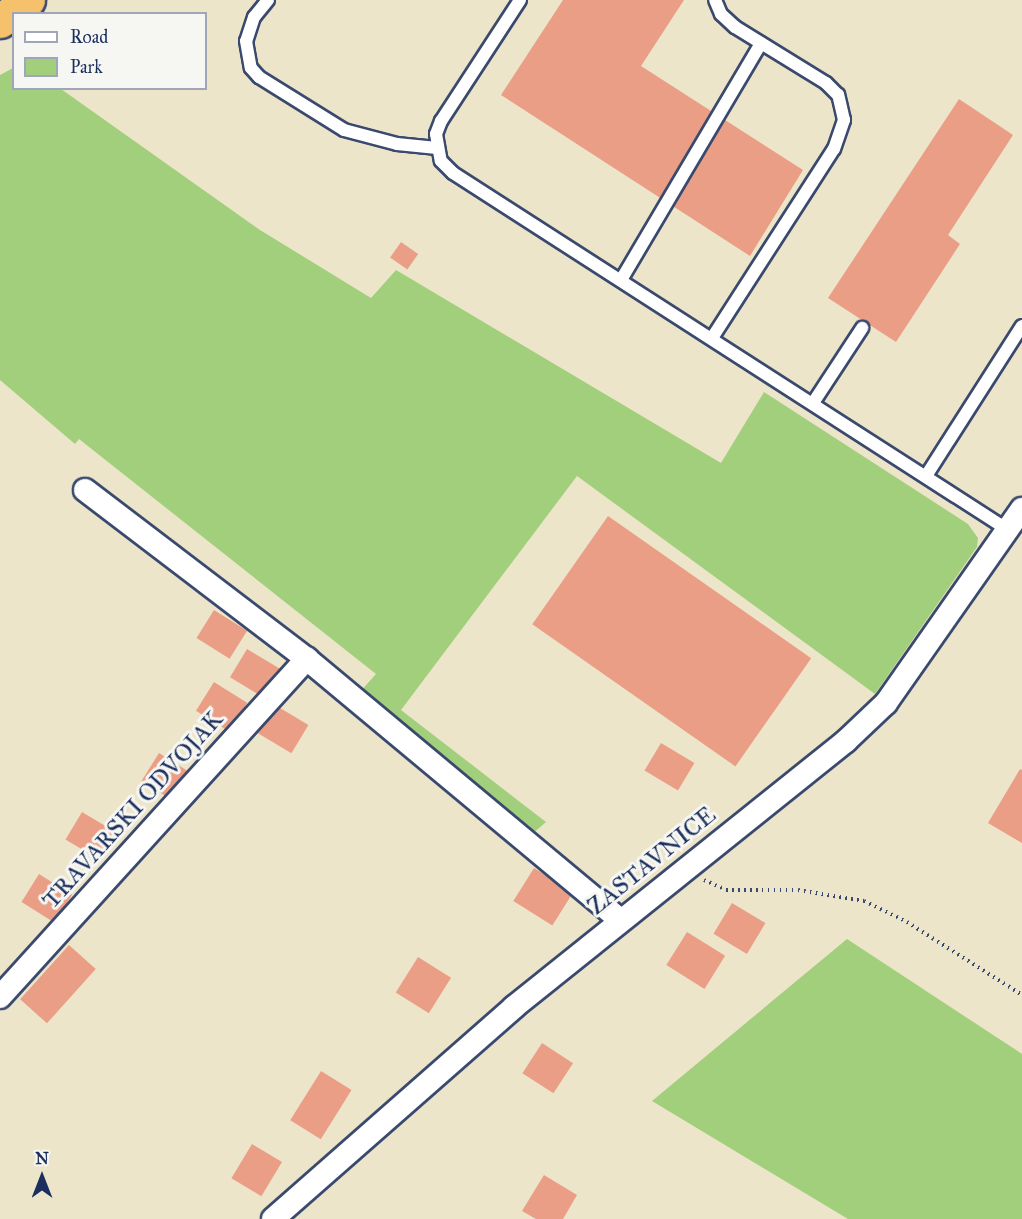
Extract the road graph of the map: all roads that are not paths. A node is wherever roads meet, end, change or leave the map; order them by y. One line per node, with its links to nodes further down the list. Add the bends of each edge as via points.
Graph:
1 (28, 0): 5 (highway)
2 (268, 0): 7 (lane, via 254,17 246,41 251,68 259,76 344,130 397,144)
3 (520, 0): 7 (lane, via 441,121)
4 (715, 0): 6 (lane, via 721,14)
5 (0, 21)
6 (761, 43): 8 (lane); 11 (lane, via 826,83 838,95 844,120 834,149)
7 (437, 148): 8 (lane, via 441,161 453,173)
8 (621, 280): 11 (lane)
9 (1022, 326): 13 (lane)
10 (862, 328): 12 (lane)
11 (712, 339): 12 (lane)
12 (813, 404): 13 (lane)
13 (926, 476): 16 (lane)
14 (85, 490): 17 (street)
15 (1022, 509): 16 (street, ZASTAVNICE)
16 (1008, 530): 18 (street, ZASTAVNICE, via 886,703 846,741)
17 (307, 658): 18 (street); 19 (street, TRAVARSKI ODVOJAK)
18 (620, 920): 20 (street, ZASTAVNICE, via 424,1083)
19 (0, 997)
20 (273, 1219)

